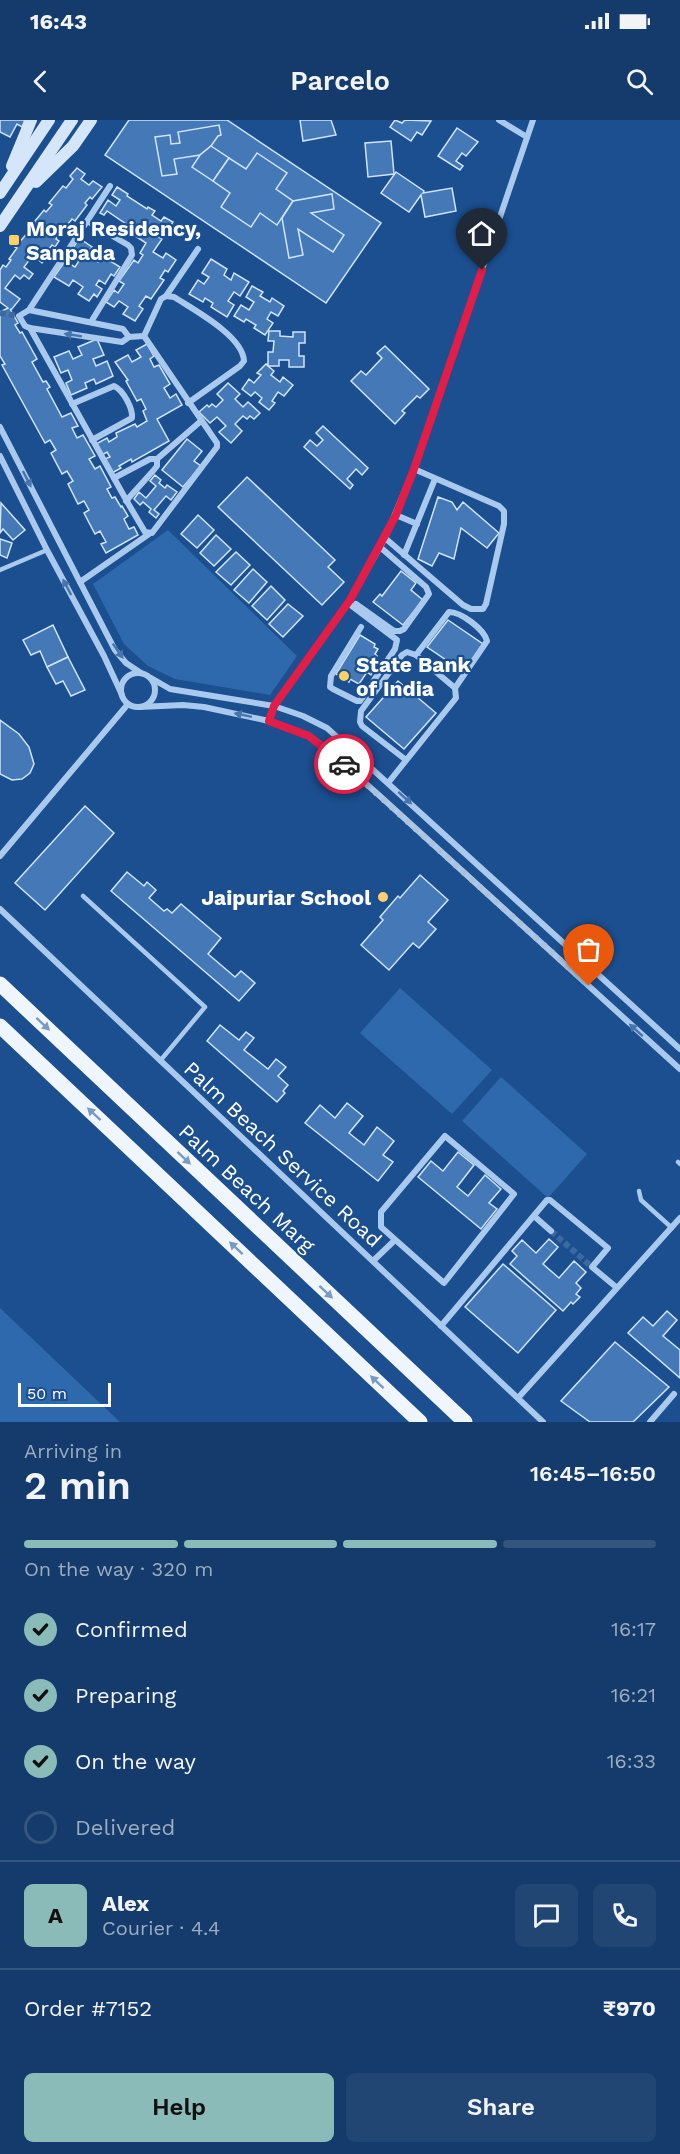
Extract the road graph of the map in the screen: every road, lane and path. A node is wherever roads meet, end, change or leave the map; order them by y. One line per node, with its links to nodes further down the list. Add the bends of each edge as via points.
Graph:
1 (31, 120): 9 (main road)
2 (72, 120): 10 (main road)
3 (91, 120): 10 (main road, via 73,146)
4 (500, 120): 7 (street)
5 (533, 120): 7 (street)
6 (47, 124): 9 (main road)
7 (527, 137): 27 (street)
8 (110, 186): 11 (street)
9 (1, 191)
10 (18, 200): 12 (main road)
11 (87, 221): 15 (street); 16 (street, via 128,245 131,251 130,259)
12 (0, 226)
13 (198, 249): 14 (street)
14 (166, 296): 18 (street, via 157,305); 20 (street, via 174,297 222,329 240,345 244,355 240,366)
15 (29, 310): 16 (street); 17 (street, via 19,316)
16 (91, 322): 19 (street, via 123,329)
17 (30, 328): 19 (street, one-way to 17, via 122,342); 21 (street)
18 (144, 336): 19 (street); 20 (street)
19 (129, 337)
20 (188, 403): 22 (street)
21 (72, 404): 24 (street); 24 (street, via 114,386 132,411 132,418)
22 (201, 422): 26 (street); 33 (street, via 217,447)
23 (0, 427): 39 (street, one-way to 39)
24 (92, 440): 28 (street)
25 (0, 456): 36 (street)
26 (157, 459): 28 (street); 30 (street, via 157,466)
27 (414, 469): 29 (street); 31 (street)
28 (114, 477): 30 (street)
29 (435, 478): 32 (street); 37 (street, via 504,511 483,609 463,605)
30 (126, 501): 33 (street)
31 (396, 515): 32 (street); 34 (street)
32 (417, 524): 37 (street)
33 (148, 534): 39 (street)
34 (385, 538): 35 (street); 37 (street)
35 (380, 547): 40 (street); 40 (street, via 426,587 427,598 400,631 394,631)
36 (47, 550): 38 (lane); 46 (street, one-way to 36)
37 (404, 555)
38 (0, 570)
39 (80, 582): 43 (street, one-way to 43, via 115,650)
40 (349, 601): 41 (street, via 397,640 395,649 357,701 329,683); 48 (street)
41 (361, 627)
42 (416, 655): 45 (street); 45 (street, via 449,612 457,613 484,633 487,641); 51 (street, via 402,655 359,716 362,726)
43 (141, 673): 44 (street); 46 (street, via 125,679)
44 (151, 678): 48 (street, via 170,689); 49 (street, via 155,694 150,703)
45 (455, 688): 51 (street, via 456,698)
46 (122, 695): 47 (street)
47 (128, 704): 49 (street); 53 (street)
48 (274, 706): 50 (street); 52 (street, via 327,728)
49 (139, 707): 50 (street, one-way to 49, via 183,705)
50 (269, 721): 60 (street, one-way to 50, via 327,748 296,729)
51 (406, 760): 52 (street)
52 (388, 783): 58 (street, one-way to 58)
53 (0, 856)
54 (83, 896): 59 (lane, via 205,1007)
55 (0, 909): 59 (street, Palm Beach Service Road)
56 (0, 984): 73 (main road, Palm Beach Marg, one-way to 73)
57 (0, 1026): 72 (main road, one-way to 57)
58 (680, 1049)
59 (160, 1062): 67 (street, Palm Beach Service Road)
60 (680, 1069)
61 (639, 1191): 64 (lane, via 641,1200)
62 (534, 1216): 65 (street); 68 (street, via 550,1200 608,1248 592,1267); 69 (street)
63 (680, 1218): 64 (street)
64 (672, 1228): 68 (street)
65 (551, 1231)
66 (395, 1240): 66 (street, via 444,1283 514,1194 445,1136 381,1212 381,1227); 67 (street)
67 (373, 1261): 69 (street, Palm Beach Service Road)
68 (616, 1287): 71 (street)
69 (441, 1326): 71 (street, Palm Beach Service Road)
70 (674, 1394): 75 (street)
71 (518, 1398): 74 (street, Palm Beach Service Road)
72 (420, 1422)
73 (465, 1422)
74 (543, 1422)
75 (650, 1422)

